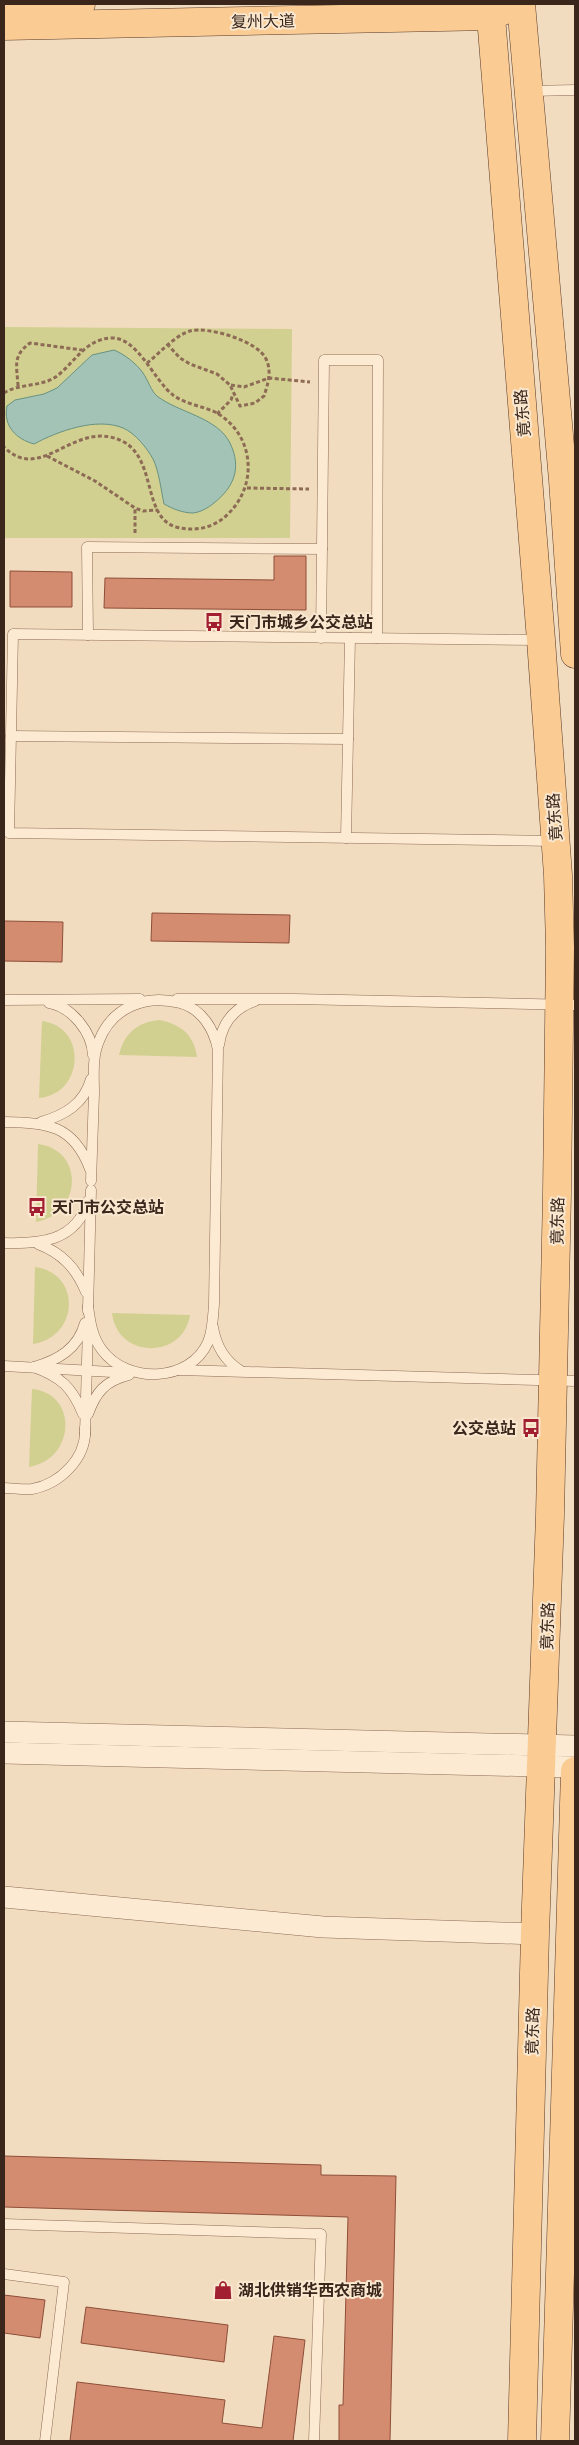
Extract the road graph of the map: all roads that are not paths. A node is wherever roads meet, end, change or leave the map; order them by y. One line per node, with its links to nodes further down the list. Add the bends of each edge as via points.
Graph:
1 (81, 4): 3 (main road)
2 (521, 4): 4 (main road, 复州大道); 7 (main road)
3 (4, 6)
4 (490, 10): 5 (main road, 复州大道); 13 (main road, 竟东路)
5 (4, 26)
6 (575, 90): 7 (lane)
7 (530, 91): 14 (main road)
8 (322, 549): 9 (lane, via 88,547); 10 (lane); 12 (lane, via 324,360 378,360)
9 (88, 635): 10 (lane); 15 (lane, via 13,634)
10 (322, 638): 11 (lane)
11 (350, 638): 12 (lane); 16 (lane)
12 (377, 638): 13 (lane)
13 (541, 640): 18 (main road, 竟东路)
14 (575, 644)
15 (11, 736): 16 (lane); 17 (lane, via 9,833)
16 (348, 739): 17 (lane)
17 (346, 838): 18 (lane)
18 (556, 842): 23 (main road, 竟东路)
19 (165, 999): 20 (lane); 22 (lane); 24 (lane, via 185,1005 202,1016 214,1033); 25 (lane, via 144,1000 124,1009 109,1023 98,1041)
20 (262, 999): 23 (lane); 24 (lane, via 237,1010 228,1019)
21 (4, 1000): 22 (lane)
22 (33, 1001): 25 (lane, via 53,1004 71,1014 93,1048)
23 (568, 1005): 39 (main road, 竟东路)
24 (218, 1050): 32 (lane)
25 (94, 1068): 27 (lane, via 88,1088 77,1105 60,1117); 28 (lane)
26 (4, 1122): 27 (lane)
27 (40, 1122): 28 (lane, via 68,1135 82,1150 90,1169)
28 (91, 1185): 30 (lane, via 86,1209 74,1226 57,1238); 31 (lane)
29 (4, 1243): 30 (lane)
30 (38, 1244): 31 (lane, via 65,1258 79,1274 87,1292)
31 (88, 1306): 34 (lane, via 82,1332 70,1349 54,1361); 35 (lane); 38 (lane, via 92,1332 102,1350 117,1364)
32 (213, 1324): 36 (lane, via 202,1352); 37 (lane, via 221,1351)
33 (4, 1366): 34 (lane)
34 (34, 1367): 35 (lane); 40 (lane, via 62,1380 76,1396 84,1414)
35 (86, 1370): 38 (lane); 40 (lane)
36 (178, 1370): 37 (lane); 38 (lane, via 157,1375)
37 (241, 1371): 39 (lane)
38 (143, 1374): 40 (lane, via 104,1384 94,1397)
39 (564, 1381): 45 (main road, 竟东路)
40 (85, 1435): 41 (lane, via 80,1454 67,1471 51,1483 31,1489)
41 (4, 1488)
42 (4, 1732): 45 (street)
43 (575, 1746): 45 (street)
44 (4, 1753): 45 (street)
45 (543, 1756): 46 (street); 49 (main road, 竟东路)
46 (575, 1767)
47 (575, 1771): 50 (main road)
48 (4, 1897): 49 (street, via 323,1927)
49 (535, 1934): 55 (main road, 竟东路)
50 (569, 2129): 56 (main road)
51 (4, 2224): 54 (lane, via 321,2234)
52 (4, 2274): 53 (lane, via 64,2282)
53 (45, 2441)
54 (314, 2441)
55 (522, 2441)
56 (555, 2441)

